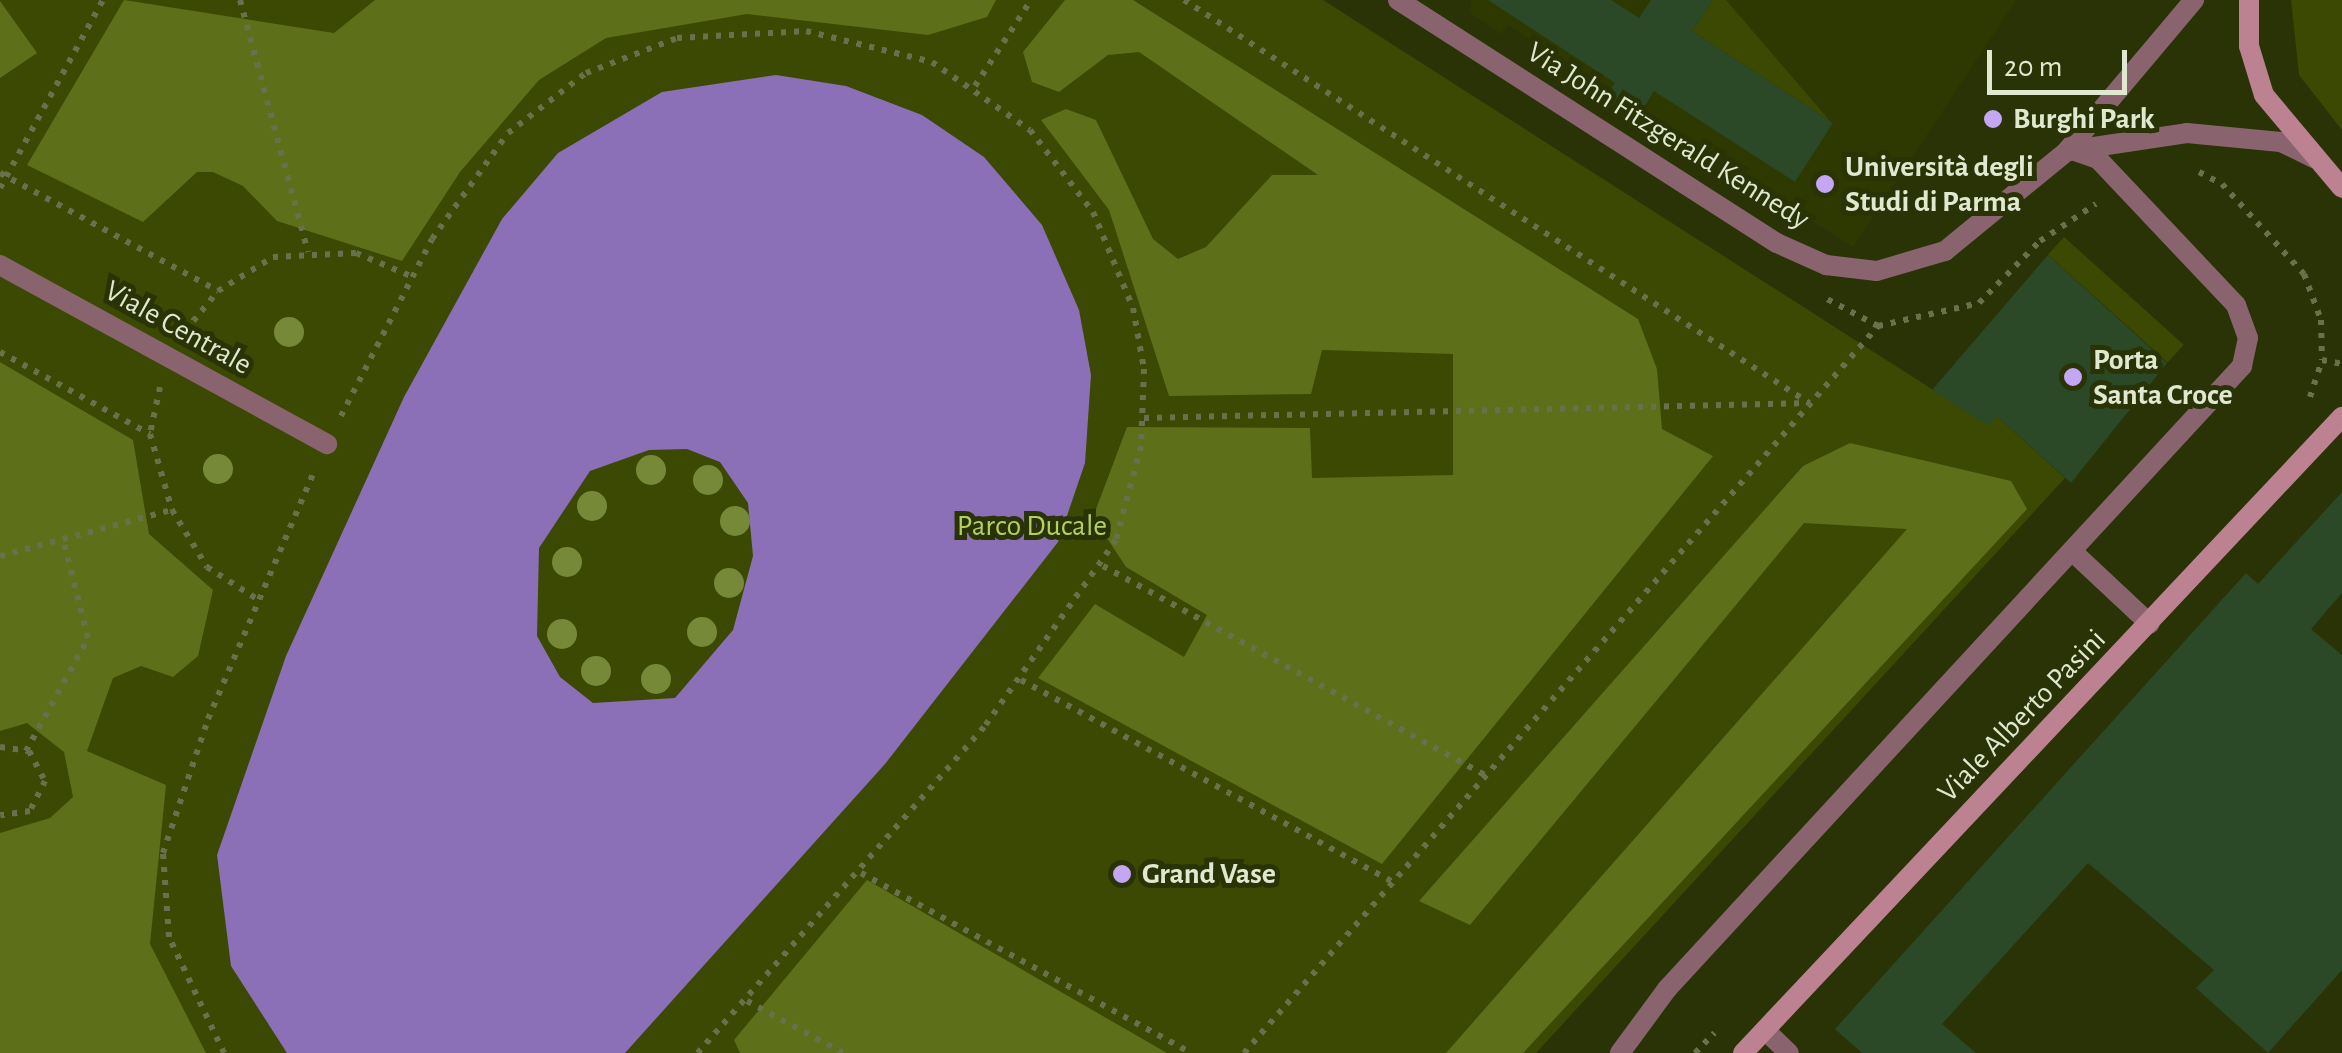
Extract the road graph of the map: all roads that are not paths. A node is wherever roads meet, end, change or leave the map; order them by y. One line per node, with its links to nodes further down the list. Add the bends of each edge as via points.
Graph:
1 (1398, 0): 4 (street, Via John Fitzgerald Kennedy, via 1778,243 1852,269 1924,262)
2 (2194, 0): 4 (street, Via John Fitzgerald Kennedy)
3 (2249, 0): 5 (main road, via 2249,46 2264,95)
4 (2066, 152): 5 (street, Via John Fitzgerald Kennedy, via 2188,133 2281,142); 11 (street, via 2092,155 2236,305 2247,348 2230,386)
5 (2314, 158): 6 (main road); 7 (main road)
6 (2342, 188)
7 (2342, 204)
8 (0, 265): 10 (street, Viale Centrale)
9 (2342, 417): 12 (main road, Viale Alberto Pasini)
10 (327, 444)
11 (2073, 552): 12 (street); 14 (street, via 1667,989)
12 (2150, 624): 13 (main road, Viale Alberto Pasini)
13 (1764, 1030): 15 (main road, Viale Alberto Pasini); 16 (street)
14 (1620, 1053)
15 (1743, 1053)
16 (1789, 1053)

